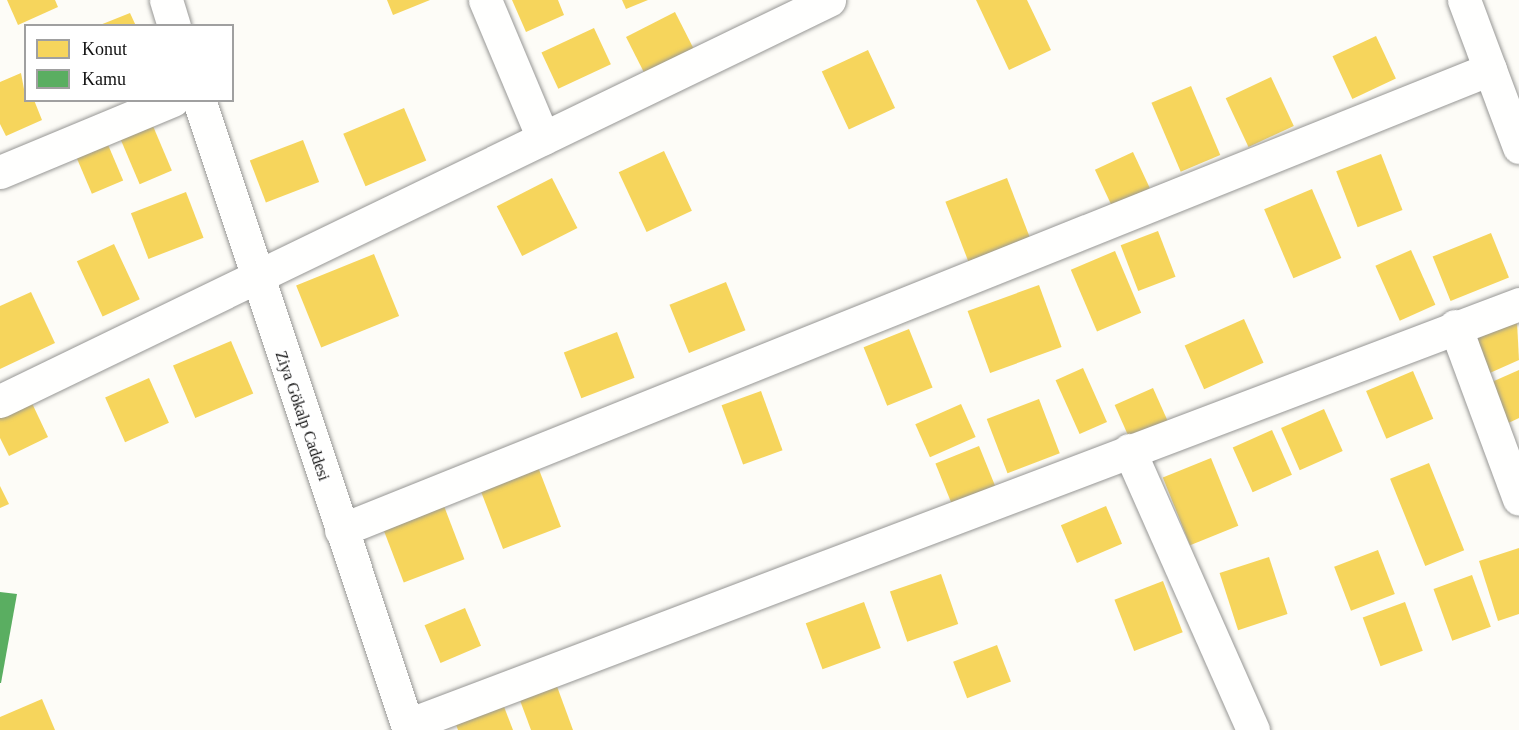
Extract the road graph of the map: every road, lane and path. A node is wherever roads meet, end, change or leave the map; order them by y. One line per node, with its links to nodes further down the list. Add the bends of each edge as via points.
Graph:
1 (166, 0): 5 (street)
2 (485, 0): 9 (street)
3 (829, 0): 9 (street)
4 (1464, 0): 6 (street)
5 (173, 24)
6 (1490, 69): 10 (street); 18 (street)
7 (168, 102): 11 (street)
8 (200, 102): 12 (street, Ziya Gökalp Caddesi)
9 (543, 138): 12 (street)
10 (1519, 147)
11 (0, 172)
12 (256, 276): 15 (street); 18 (street, Ziya Gökalp Caddesi)
13 (1519, 304): 14 (street)
14 (1455, 326): 16 (street); 17 (street)
15 (0, 401)
16 (1129, 450): 19 (street); 20 (street)
17 (1519, 499)
18 (341, 530): 19 (street, Ziya Gökalp Caddesi)
19 (409, 728)
20 (1253, 730)

